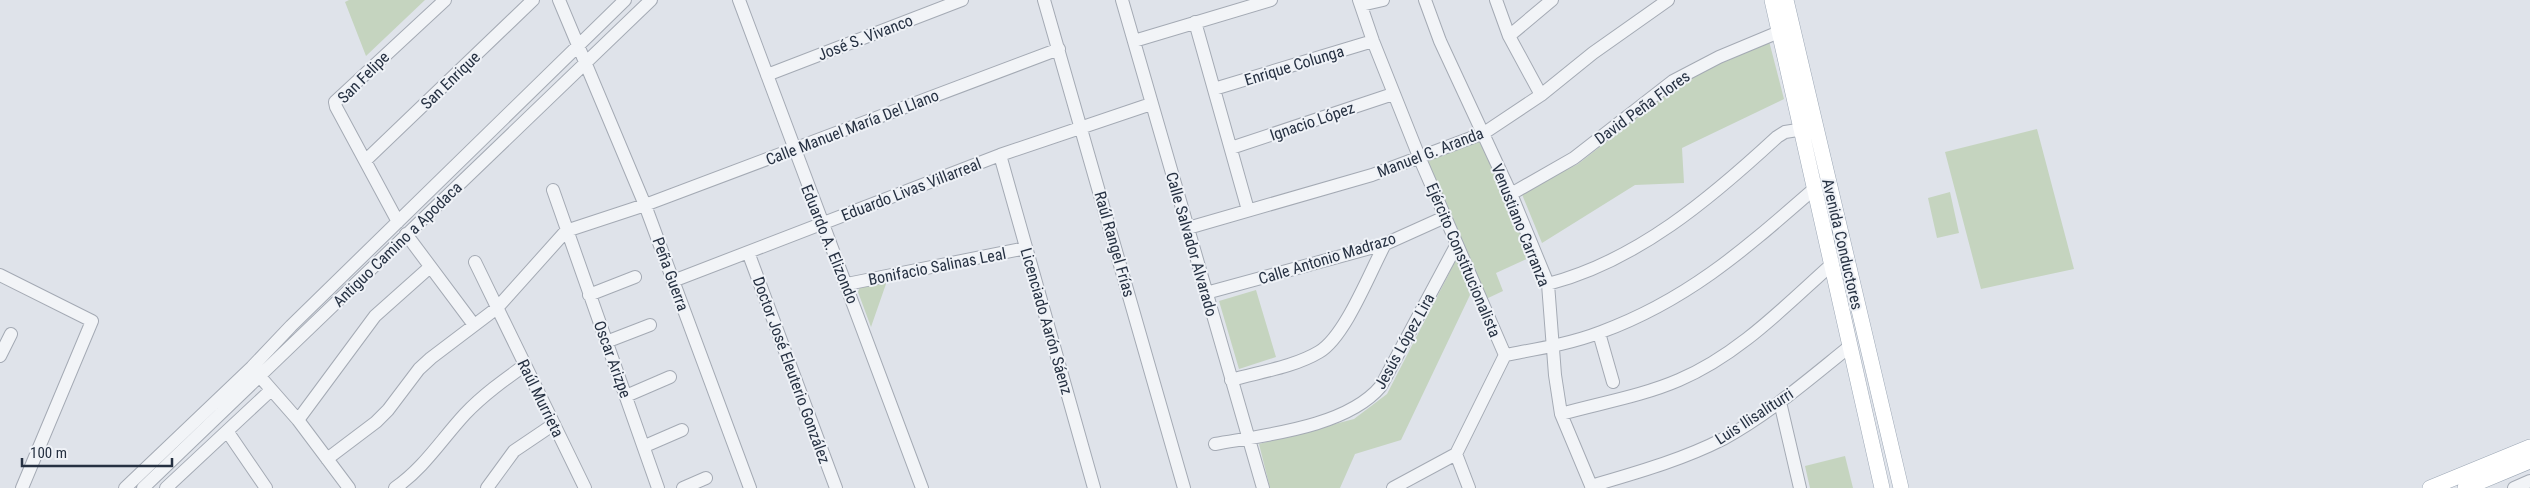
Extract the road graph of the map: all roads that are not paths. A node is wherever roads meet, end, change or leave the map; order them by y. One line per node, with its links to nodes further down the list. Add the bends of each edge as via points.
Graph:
1 (445, 0): 40 (street, San Felipe, via 336,102)
2 (533, 0): 40 (street, San Enrique)
3 (559, 0): 24 (street, Peña Guerra)
4 (625, 0): 24 (street)
5 (651, 0): 26 (street, Antiguo Camino a Apodaca)
6 (962, 0): 27 (street, José S. Vivanco)
7 (1044, 0): 25 (street, Raúl Rangel Frías)
8 (1122, 0): 22 (street, Calle Salvador Alvarado)
9 (1271, 0): 19 (street)
10 (1383, 0): 18 (street)
11 (1425, 0): 35 (street, Venustiano Carranza, via 1440,41)
12 (1496, 0): 21 (street)
13 (1552, 0): 21 (street)
14 (1668, 0): 30 (street, Manuel G. Aranda, via 1593,52)
15 (1772, 0): 20 (main road, Avenida Conductores)
16 (1786, 0): 33 (main road, Avenida Conductores)
17 (742, 1): 27 (street, Eduardo A. Elizondo)
18 (1360, 2): 23 (street, Ejército Constitucionalista)
19 (1195, 22): 22 (street); 28 (street)
20 (1779, 32): 34 (main road, Avenida Conductores); 43 (street, David Peña Flores, via 1673,81 1574,158)
21 (1509, 36): 30 (street)
22 (1134, 41): 31 (street, Calle Salvador Alvarado)
23 (1373, 41): 28 (street, Enrique Colunga); 29 (street, Ejército Constitucionalista)
24 (578, 46): 26 (street, Peña Guerra); 47 (street)
25 (1059, 49): 32 (street, Raúl Rangel Frías); 37 (street, Calle Manuel María Del Llano)
26 (586, 63): 44 (street, Peña Guerra); 51 (street, Antiguo Camino a Apodaca)
27 (767, 75): 37 (street, Eduardo A. Elizondo)
28 (1214, 89): 36 (street)
29 (1393, 94): 36 (street, Ignacio López); 39 (street, Ejército Constitucionalista)
30 (1541, 95): 35 (street, Manuel G. Aranda)
31 (1151, 104): 32 (street, Eduardo Livas Villarreal); 49 (street, Calle Salvador Alvarado)
32 (1081, 126): 38 (street, Eduardo Livas Villarreal); 114 (street, Raúl Rangel Frías)
33 (1815, 127): 34 (street); 120 (main road, Avenida Conductores)
34 (1800, 128): 41 (main road, Avenida Conductores); 63 (street, via 1777,137 1699,205 1662,231 1600,266)
35 (1484, 133): 39 (street, Manuel G. Aranda); 43 (street, Venustiano Carranza)
36 (1231, 148): 45 (street)
37 (793, 149): 44 (street, Calle Manuel María Del Llano); 48 (street, Eduardo A. Elizondo)
38 (1000, 155): 48 (street, Eduardo Livas Villarreal); 54 (street, Licenciado Aarón Sáenz)
39 (1420, 159): 45 (street, Manuel G. Aranda); 46 (street, Ejército Constitucionalista)
40 (366, 160): 47 (street, San Felipe)
41 (1814, 189): 57 (main road, Avenida Conductores); 69 (street, via 1738,256 1694,287)
42 (553, 190): 50 (street, Oscar Arizpe)
43 (1511, 194): 63 (street, Venustiano Carranza)
44 (645, 205): 50 (street, Calle Manuel María Del Llano); 61 (street, Peña Guerra)
45 (1248, 210): 49 (street, Manuel G. Aranda)
46 (1445, 217): 52 (street, Calle Antonio Madrazo); 53 (street, Ejército Constitucionalista)
47 (398, 222): 77 (street)
48 (820, 223): 55 (street, Eduardo Livas Villarreal); 62 (street, Eduardo A. Elizondo)
49 (1188, 228): 64 (street, Calle Salvador Alvarado)
50 (566, 231): 65 (street, Oscar Arizpe); 66 (street)
51 (406, 234): 58 (street); 77 (street, Antiguo Camino a Apodaca)
52 (1385, 244): 64 (street, Calle Antonio Madrazo); 79 (street, via 1343,327 1330,344 1307,358)
53 (1457, 244): 74 (street, Ejército Constitucionalista); 89 (street, Jesús López Lira, via 1381,386 1369,399 1349,412)
54 (1026, 248): 62 (street, Bonifacio Salinas Leal); 113 (street, Licenciado Aarón Sáenz)
55 (748, 252): 61 (street, Eduardo Livas Villarreal); 111 (street, Doctor José Eleuterio González)
56 (475, 262): 66 (street, Raúl Murrieta)
57 (1831, 265): 73 (main road, Avenida Conductores); 84 (street, via 1736,348 1708,365 1678,380)
58 (430, 267): 67 (street); 85 (street, via 375,316)
59 (0, 275): 101 (street, via 92,321)
60 (635, 277): 65 (street)
61 (673, 281): 110 (street, Peña Guerra)
62 (847, 284): 112 (street, Eduardo A. Elizondo)
63 (1548, 284): 72 (street, Venustiano Carranza)
64 (1206, 293): 79 (street, Calle Salvador Alvarado)
65 (589, 295): 71 (street, Oscar Arizpe)
66 (497, 308): 67 (street); 76 (street, Raúl Murrieta)
67 (474, 325): 94 (street, via 419,369 376,422)
68 (650, 325): 71 (street)
69 (1600, 333): 72 (street); 80 (street)
70 (11, 334): 75 (street)
71 (606, 342): 82 (street, Oscar Arizpe)
72 (1554, 346): 74 (street); 84 (street, Venustiano Carranza)
73 (1849, 347): 83 (street, Luis Ilisaliturri); 119 (main road, Avenida Conductores)
74 (1505, 355): 93 (street, Ejército Constitucionalista)
75 (0, 356)
76 (525, 365): 86 (street, Raúl Murrieta); 99 (street, via 484,396)
77 (256, 372): 81 (street); 102 (street); 103 (street, Antiguo Camino a Apodaca)
78 (670, 377): 82 (street)
79 (1231, 380): 89 (street, Calle Salvador Alvarado)
80 (1614, 382)
81 (271, 390): 85 (street); 87 (street)
82 (626, 396): 91 (street, Oscar Arizpe)
83 (1780, 402): 100 (street, Luis Ilisaliturri, via 1722,439); 118 (street)
84 (1561, 414): 100 (street, Venustiano Carranza)
85 (298, 420): 94 (street)
86 (554, 424): 98 (street, Raúl Murrieta); 107 (street, via 514,451)
87 (227, 430): 104 (street); 105 (street)
88 (682, 430): 91 (street)
89 (1249, 438): 90 (street, Jesús López Lira); 115 (street, Calle Salvador Alvarado)
90 (1215, 444)
91 (644, 446): 108 (street, Oscar Arizpe)
92 (2530, 447): 121 (main road)
93 (1456, 454): 116 (street); 117 (street)
94 (327, 459): 106 (street)
95 (2530, 461): 122 (main road)
96 (706, 478): 109 (street)
97 (2530, 482): 123 (street)
98 (581, 486)
99 (401, 487)
100 (1591, 487)
101 (22, 488)
102 (125, 488)
103 (143, 488)
104 (166, 488)
105 (266, 488)
106 (349, 488)
107 (487, 488)
108 (658, 488)
109 (684, 488)
110 (750, 488)
111 (836, 488)
112 (922, 488)
113 (1094, 488)
114 (1184, 488)
115 (1263, 488)
116 (1393, 488)
117 (1469, 488)
118 (1800, 488)
119 (1882, 488)
120 (1901, 488)
121 (2430, 488)
122 (2465, 488)
123 (2514, 488)

